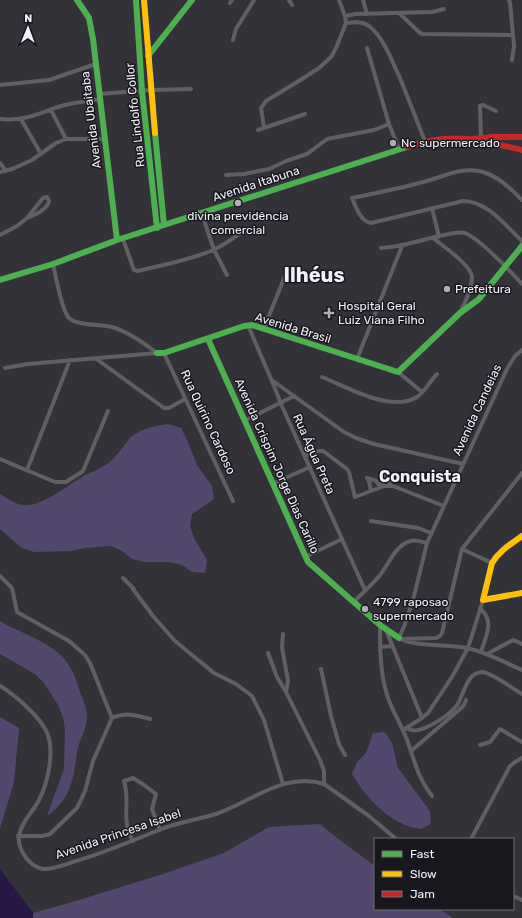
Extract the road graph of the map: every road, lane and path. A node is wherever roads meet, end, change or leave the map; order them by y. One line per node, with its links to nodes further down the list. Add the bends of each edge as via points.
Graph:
1 (77, 0): 21 (main road, Avenida Ubaitaba, via 88,18)
2 (136, 0): 25 (main road, Rua Lindolfo Collor)
3 (144, 0): 19 (main road, Rua Lindolfo Collor)
4 (192, 0): 19 (main road)
5 (254, 0): 17 (street, via 236,29)
6 (289, 0): 10 (street)
7 (339, 0): 14 (street)
8 (363, 0): 12 (street)
9 (509, 0): 16 (street)
10 (292, 5)
11 (444, 9): 13 (street)
12 (367, 14): 13 (street); 14 (street)
13 (400, 14): 16 (street, via 423,34)
14 (345, 16): 15 (street)
15 (346, 23): 33 (street, via 331,57 266,101 261,113); 41 (street, via 360,22 368,25 383,42)
16 (513, 35): 20 (street)
17 (233, 40)
18 (367, 48): 32 (street)
19 (148, 56): 24 (main road, Rua Lindolfo Collor)
20 (512, 60)
21 (96, 64): 22 (street, via 49,80); 26 (main road, Avenida Ubaitaba)
22 (0, 85)
23 (191, 89): 24 (street)
24 (151, 90): 25 (street); 54 (main road, Rua Lindolfo Collor)
25 (142, 91): 26 (street); 55 (main road, Rua Lindolfo Collor)
26 (100, 97): 27 (street); 39 (main road, Avenida Ubaitaba)
27 (51, 110): 31 (street); 38 (street)
28 (496, 111): 35 (street, via 480,106)
29 (305, 114): 33 (street)
30 (0, 119): 31 (street)
31 (21, 120): 45 (street)
32 (389, 124): 43 (street); 49 (street, via 374,130 327,139 307,154 269,169 256,173)
33 (264, 127): 34 (street)
34 (258, 130)
35 (480, 137): 36 (main road); 40 (main road)
36 (505, 137): 37 (main road); 42 (main road)
37 (522, 137)
38 (66, 138): 39 (street); 45 (street)
39 (104, 139): 60 (main road, Avenida Ubaitaba)
40 (471, 139): 41 (main road, Avenida Itabuna); 42 (main road, Avenida Itabuna)
41 (425, 141): 43 (main road, Avenida Itabuna)
42 (503, 146): 44 (main road, Avenida Itabuna)
43 (399, 149): 52 (main road, Avenida Itabuna)
44 (522, 150)
45 (41, 154): 47 (street, via 25,164)
46 (0, 163): 47 (street)
47 (6, 171): 48 (street)
48 (0, 172)
49 (226, 175)
50 (522, 200): 51 (street, via 493,176 472,170 461,170 427,181 352,198 368,223)
51 (432, 208): 58 (street); 61 (street, via 462,201 477,203)
52 (202, 214): 54 (main road, Avenida Itabuna); 65 (street)
53 (27, 218): 53 (street, via 43,198 47,197 47,206); 57 (street)
54 (164, 226): 55 (main road, Avenida Itabuna)
55 (157, 228): 60 (main road, Avenida Itabuna)
56 (245, 230): 65 (street)
57 (0, 235)
58 (439, 237): 59 (street); 67 (street, via 465,233)
59 (433, 238): 62 (street); 72 (street, via 467,267 471,274 472,280)
60 (120, 240): 65 (street, via 136,271); 66 (main road, Avenida Itabuna)
61 (522, 241)
62 (402, 246): 64 (street); 79 (street)
63 (522, 246): 67 (main road)
64 (381, 248)
65 (214, 250): 68 (street)
66 (53, 264): 70 (main road, Avenida Itabuna); 77 (street, via 63,306 71,320 113,327)
67 (505, 267): 71 (street); 72 (main road, via 475,302)
68 (227, 275)
69 (285, 276): 74 (street)
70 (0, 280)
71 (522, 284)
72 (460, 313): 82 (main road)
73 (248, 325): 74 (main road, Avenida Brasil); 75 (main road, Avenida Brasil); 85 (street, Rua Água Preta)
74 (264, 328): 79 (main road, Avenida Brasil)
75 (208, 339): 77 (main road, Avenida Brasil); 91 (main road, Avenida Crispim Jorge Dias Carillo)
76 (522, 350): 94 (street, Avenida Candeias, via 507,369)
77 (160, 353): 78 (street, Avenida Brasil); 88 (street, Rua Quirino Cardoso)
78 (95, 358): 80 (street, Avenida Brasil); 88 (street, via 164,408)
79 (357, 359): 82 (main road, Avenida Brasil)
80 (70, 360): 81 (street, Avenida Brasil); 96 (street)
81 (5, 368)
82 (398, 372): 86 (street)
83 (437, 374): 86 (street)
84 (322, 377): 86 (street, via 384,401 408,400)
85 (272, 381): 87 (street); 89 (street, Rua Água Preta)
86 (422, 392)
87 (294, 396): 89 (street); 94 (street, via 356,438)
88 (185, 399): 101 (street, Rua Quirino Cardoso)
89 (281, 404): 91 (street); 92 (street, Rua Água Preta)
90 (108, 411): 96 (street, via 83,470 66,482 60,483)
91 (244, 421): 98 (main road, Avenida Crispim Jorge Dias Carillo)
92 (305, 456): 95 (street, Rua Água Preta); 100 (street, via 323,451 349,472 355,497)
93 (0, 459): 96 (street)
94 (462, 464): 102 (street, Avenida Candeias)
95 (310, 467): 98 (street); 106 (street, Rua Água Preta)
96 (26, 470)
97 (522, 473): 108 (street)
98 (272, 484): 109 (main road, Avenida Crispim Jorge Dias Carillo)
99 (391, 486): 100 (street); 100 (street, via 382,475 383,483 379,484 367,478); 102 (street)
100 (371, 491)
101 (233, 501)
102 (444, 506): 104 (street, Avenida Candeias)
103 (371, 521): 104 (street, via 418,528)
104 (431, 533): 107 (street, Avenida Candeias)
105 (522, 536): 110 (main road, via 500,552)
106 (342, 539): 109 (street); 113 (street, Rua Água Preta)
107 (426, 543): 113 (street, via 415,540 403,544 380,575); 121 (street, Avenida Candeias, via 414,596)
108 (462, 549): 110 (street); 121 (street, via 441,634 436,638)
109 (305, 557): 116 (main road, Avenida Crispim Jorge Dias Carillo, via 311,566)
110 (492, 564): 115 (main road)
111 (0, 576): 135 (street, via 12,588 17,612 69,641 85,656)
112 (123, 578): 144 (street, via 175,641 214,673 252,696 264,720)
113 (365, 590): 116 (street)
114 (522, 593): 115 (main road)
115 (483, 600): 117 (street)
116 (354, 602): 118 (main road, Avenida Crispim Jorge Dias Carillo)
117 (480, 608): 125 (street); 126 (street, via 485,612 489,623)
118 (380, 625): 119 (main road, Avenida Crispim Jorge Dias Carillo); 124 (street)
119 (386, 629): 121 (main road, Avenida Crispim Jorge Dias Carillo); 123 (street)
120 (282, 634): 132 (street, via 288,681)
121 (400, 639): 125 (street, Avenida Crispim Jorge Dias Carillo)
122 (522, 644): 128 (street, via 516,640 510,641)
123 (392, 646): 124 (street); 137 (street)
124 (380, 647): 138 (street, via 388,699)
125 (468, 648): 126 (street, Avenida Crispim Jorge Dias Carillo); 137 (street, via 448,683)
126 (481, 652): 128 (street, Avenida Crispim Jorge Dias Carillo)
127 (268, 653): 132 (street, via 276,677)
128 (487, 654): 130 (street, Avenida Crispim Jorge Dias Carillo)
129 (321, 669): 142 (street, via 331,716)
130 (522, 670)
131 (0, 686): 148 (street, via 40,722 48,736 49,744 49,769 42,794)
132 (286, 692): 145 (street, via 320,760 324,771)
133 (522, 694): 138 (street, via 489,673 482,672 468,681 458,704 451,712 430,726 414,730)
134 (466, 700): 141 (street, via 459,710)
135 (112, 718): 136 (street, via 122,714); 148 (street, via 93,761 85,791 77,808 50,834)
136 (150, 718)
137 (422, 718): 138 (street)
138 (405, 729): 141 (street)
139 (522, 742): 140 (street, via 500,729 490,742)
140 (480, 745)
141 (411, 751): 146 (street, via 420,777)
142 (345, 756)
143 (522, 758): 150 (street, via 510,766)
144 (283, 784): 145 (street, Avenida Princesa Isabel, via 303,781); 147 (street, Avenida Princesa Isabel, via 216,814)
145 (324, 784): 149 (street, Avenida Princesa Isabel)
146 (432, 796)
147 (160, 830): 151 (street, Avenida Princesa Isabel); 151 (street, via 152,809 156,794 133,778 124,781 127,828)
148 (18, 836): 151 (street, Avenida Princesa Isabel, via 27,859 34,866 44,869 96,855)
149 (395, 838)
150 (472, 838)
151 (133, 840)

